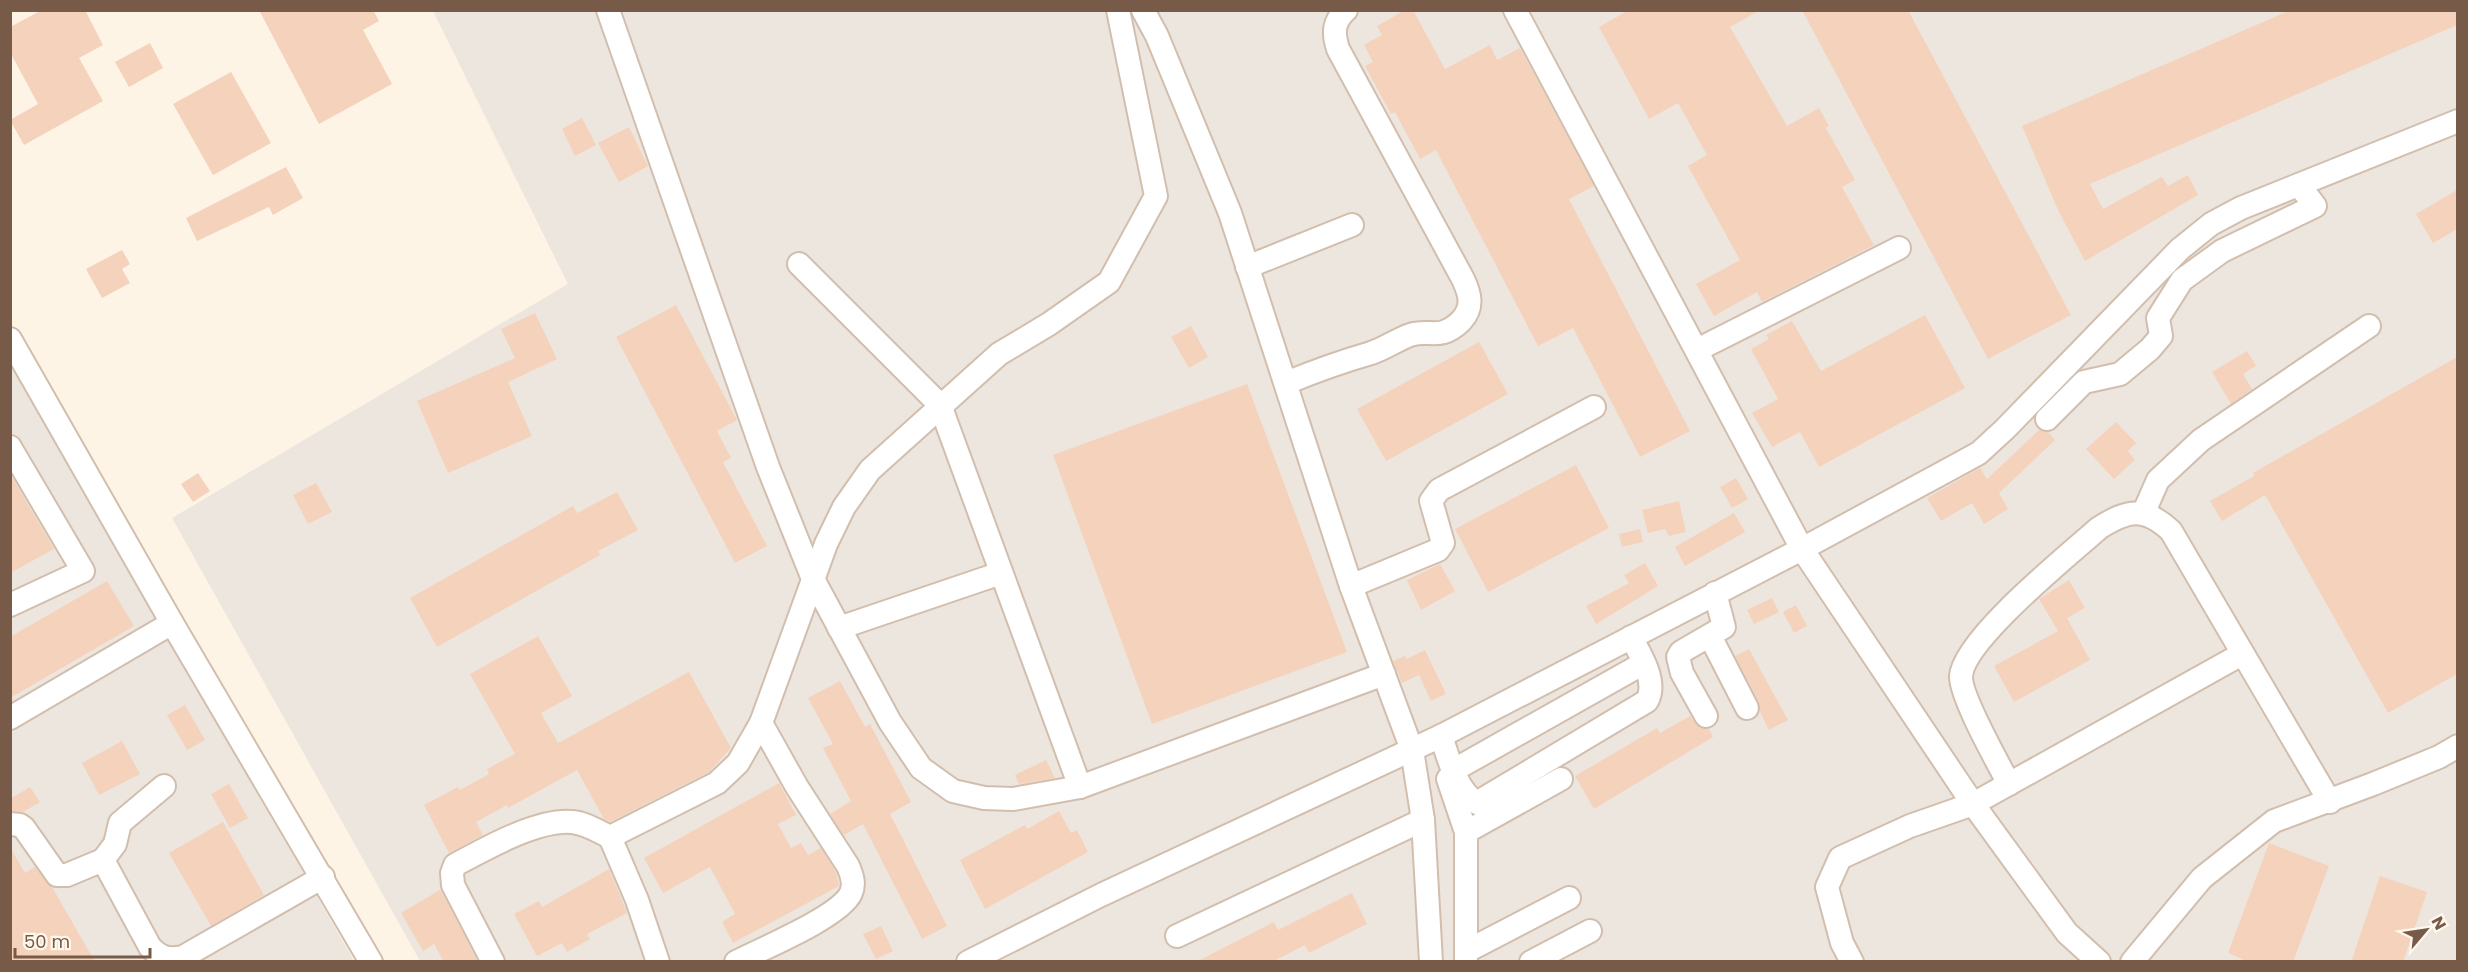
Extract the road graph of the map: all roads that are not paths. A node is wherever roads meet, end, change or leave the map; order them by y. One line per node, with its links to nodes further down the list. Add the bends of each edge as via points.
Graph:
1 (608, 10): 23 (lane, via 768,467)
2 (1118, 10): 16 (lane, via 1156,196 1109,282 999,354)
3 (1143, 10): 11 (lane, via 1230,213)
4 (1346, 10): 15 (lane, via 1337,18 1334,33 1338,49 1463,279 1471,296 1469,309 1449,331 1434,335 1413,333 1370,354)
5 (1515, 10): 14 (lane)
6 (2457, 121): 7 (lane)
7 (2299, 185): 18 (lane, via 2315,206 2222,251 2182,280 2158,318 2161,336 2150,349 2120,374 2084,382); 21 (lane, via 2211,224 2180,249 1979,453)
8 (1352, 225): 11 (lane)
9 (1899, 248): 14 (lane)
10 (799, 264): 16 (lane)
11 (1247, 267): 15 (lane)
12 (2369, 326): 20 (lane, via 2201,440 2158,480)
13 (10, 339): 27 (lane)
14 (1697, 350): 21 (lane)
15 (1286, 383): 24 (lane)
16 (940, 405): 22 (lane); 23 (lane, via 870,470 844,507)
17 (1594, 407): 24 (lane, via 1439,490 1431,501 1443,543 1438,550)
18 (2047, 419)
19 (10, 447): 26 (lane, via 83,571)
20 (2143, 514): 31 (lane, via 2151,515 2171,531); 43 (lane, via 2119,516 2099,528 1992,626 1967,656 1961,677 1968,700)
21 (1802, 549): 25 (lane); 47 (lane)
22 (1001, 573): 28 (lane); 45 (lane)
23 (813, 579): 28 (lane); 37 (lane)
24 (1351, 585): 33 (lane)
25 (1715, 593): 29 (lane, via 1724,627); 30 (lane)
26 (10, 605)
27 (172, 623): 36 (lane); 53 (lane)
28 (839, 628): 45 (lane, via 890,722 921,768 953,791 1013,799)
29 (1710, 636): 34 (lane); 35 (lane, via 1678,657 1682,673)
30 (1631, 637): 32 (lane); 38 (lane)
31 (2242, 654): 43 (lane); 46 (lane)
32 (1644, 663): 41 (lane); 41 (lane, via 1650,696 1643,706 1480,801 1468,796)
33 (1384, 674): 40 (lane); 45 (lane)
34 (1747, 708)
35 (1706, 717)
36 (10, 718)
37 (761, 723): 51 (lane, via 738,763 717,783); 62 (lane, via 848,866 852,891 840,907)
38 (1438, 736): 40 (lane); 41 (lane); 50 (lane)
39 (2457, 746): 46 (lane)
40 (1412, 750): 48 (lane); 63 (lane, via 1101,895)
41 (1454, 770)
42 (1562, 779): 50 (lane)
43 (2009, 784): 47 (lane)
44 (164, 786): 52 (lane, via 120,824 115,844)
45 (1080, 787)
46 (2330, 802): 67 (lane, via 2274,820 2232,852 2202,878)
47 (1973, 804): 65 (lane, via 1910,825 1840,858 1827,887 1842,943); 66 (lane, via 2067,933)
48 (1423, 820): 56 (lane); 58 (lane)
49 (10, 824): 52 (lane, via 24,828 57,875 67,875)
50 (1466, 832): 57 (lane)
51 (610, 837): 60 (lane, via 582,824 556,822 510,838 454,865 453,885); 61 (lane)
52 (103, 860): 53 (lane, via 150,947 171,960 183,957)
53 (322, 877): 59 (lane)
54 (1569, 898): 57 (lane)
55 (1590, 931): 64 (lane)
56 (1177, 936)
57 (1467, 956)
58 (1426, 957)
59 (371, 962)
60 (493, 962)
61 (658, 962)
62 (736, 962)
63 (969, 962)
64 (1531, 962)
65 (1852, 962)
66 (2099, 962)
67 (2133, 962)

